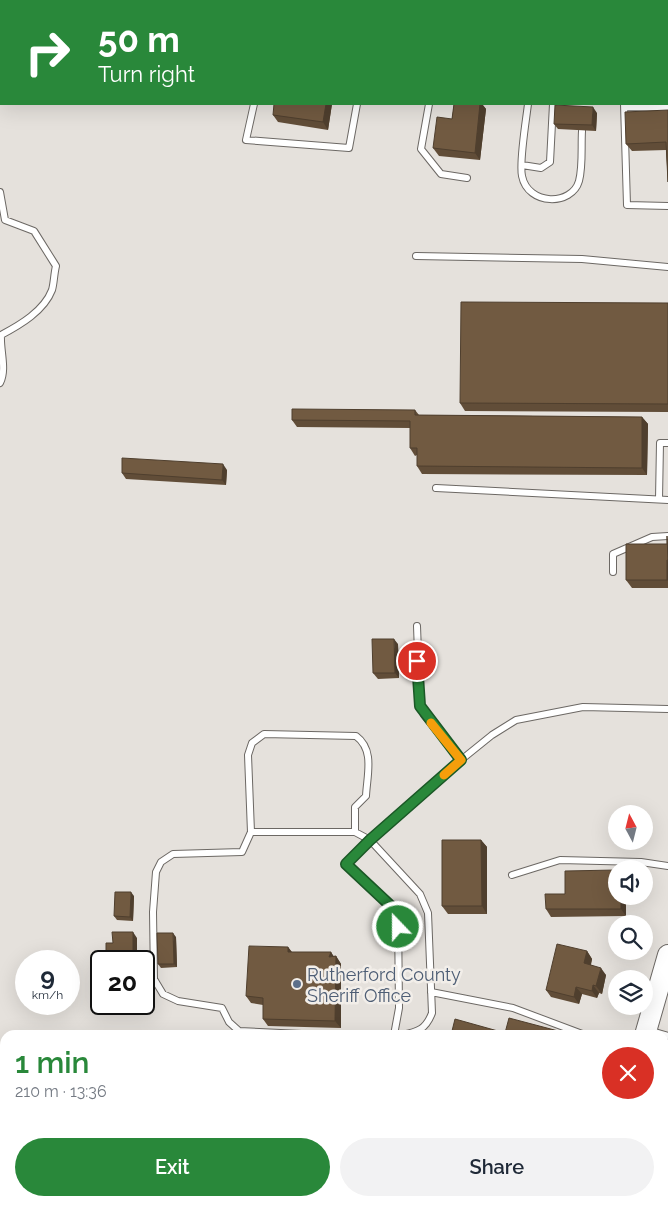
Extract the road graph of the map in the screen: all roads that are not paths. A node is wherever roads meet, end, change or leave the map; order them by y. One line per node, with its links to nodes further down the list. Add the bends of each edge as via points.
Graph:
1 (254, 105): 2 (lane, via 246,140 348,148)
2 (357, 105)
3 (430, 105): 10 (lane, via 421,149 441,174)
4 (528, 105): 9 (lane)
5 (553, 105): 9 (lane, via 550,162 541,168)
6 (624, 105): 7 (lane); 12 (lane, via 627,205)
7 (668, 108)
8 (582, 131): 9 (lane, via 579,181 567,196 535,196 528,191)
9 (522, 165)
10 (467, 178)
11 (0, 192): 15 (lane, via 5,220 34,231 56,266 51,291 36,311 26,321 1,335)
12 (668, 206)
13 (416, 256): 14 (lane, via 582,259)
14 (668, 266)
15 (0, 383)
16 (668, 443): 18 (lane, via 660,443)
17 (436, 488): 18 (lane)
18 (659, 499): 19 (lane)
19 (668, 500)
20 (668, 536): 21 (lane, via 652,536 613,554)
21 (613, 572)
22 (417, 626): 24 (lane, via 420,706)
23 (668, 709): 24 (lane, via 583,706 548,712 516,720)
24 (461, 760): 27 (lane)
25 (251, 832): 26 (lane); 26 (lane, via 248,755 252,743 264,734 284,733 356,736 364,743 368,753 366,796 355,807); 33 (lane, via 242,852 173,854 161,862 156,872 153,912 154,979 163,994 178,1002 222,1008)
26 (355, 832): 27 (lane)
27 (370, 840): 32 (lane, via 420,894 428,913); 34 (lane, via 346,864 398,915 399,1008)
28 (668, 866): 29 (lane, via 560,860)
29 (512, 875)
30 (668, 955): 31 (main road)
31 (663, 989): 37 (main road)
32 (432, 992): 35 (lane, via 432,1013 428,1024); 36 (lane, via 513,1008)
33 (237, 1030)
34 (395, 1030)
35 (420, 1030)
36 (572, 1030)
37 (647, 1030)

